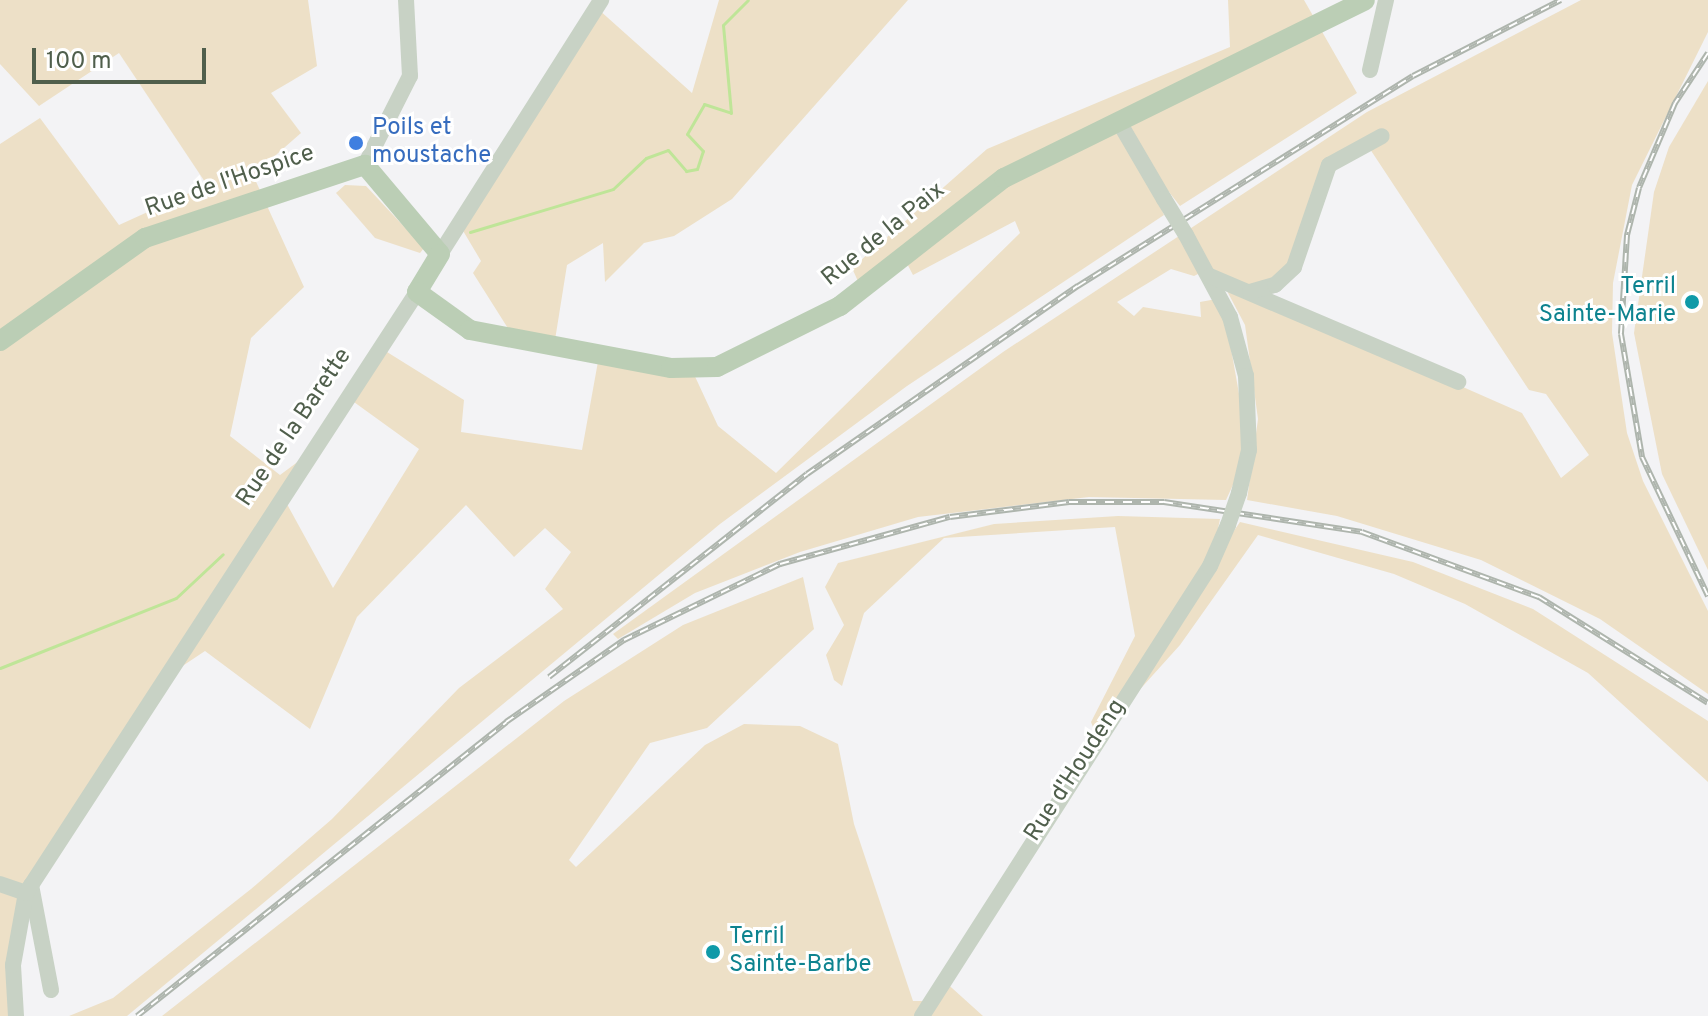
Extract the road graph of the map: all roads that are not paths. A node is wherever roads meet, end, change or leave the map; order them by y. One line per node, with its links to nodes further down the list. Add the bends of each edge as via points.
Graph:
1 (406, 0): 8 (street, via 410,76)
2 (601, 0): 9 (street, Rue de la Barette)
3 (1365, 0): 6 (main road, Rue de la Paix)
4 (1386, 0): 5 (street)
5 (1370, 70)
6 (1119, 122): 10 (street, Rue d'Houdeng, bridge); 11 (main road, Rue de la Paix, via 984,190 840,306 717,367 671,368 492,338)
7 (1382, 136): 12 (street, via 1329,165 1294,267 1271,287)
8 (365, 165): 9 (main road); 13 (main road, Rue de l'Hospice, via 156,233)
9 (440, 254): 11 (main road, Rue de la Barette)
10 (1210, 276): 12 (street); 19 (street, Rue d'Houdeng, bridge, via 1237,337 1249,398 1239,493 1228,525 1210,566)
11 (417, 292): 16 (street, Rue de la Barette)
12 (1244, 292): 14 (street)
13 (0, 341)
14 (1458, 382)
15 (0, 884): 16 (street)
16 (28, 889): 17 (street); 18 (street, Rue de la Barette, via 14,949)
17 (51, 990)
18 (16, 1016)
19 (922, 1016)

